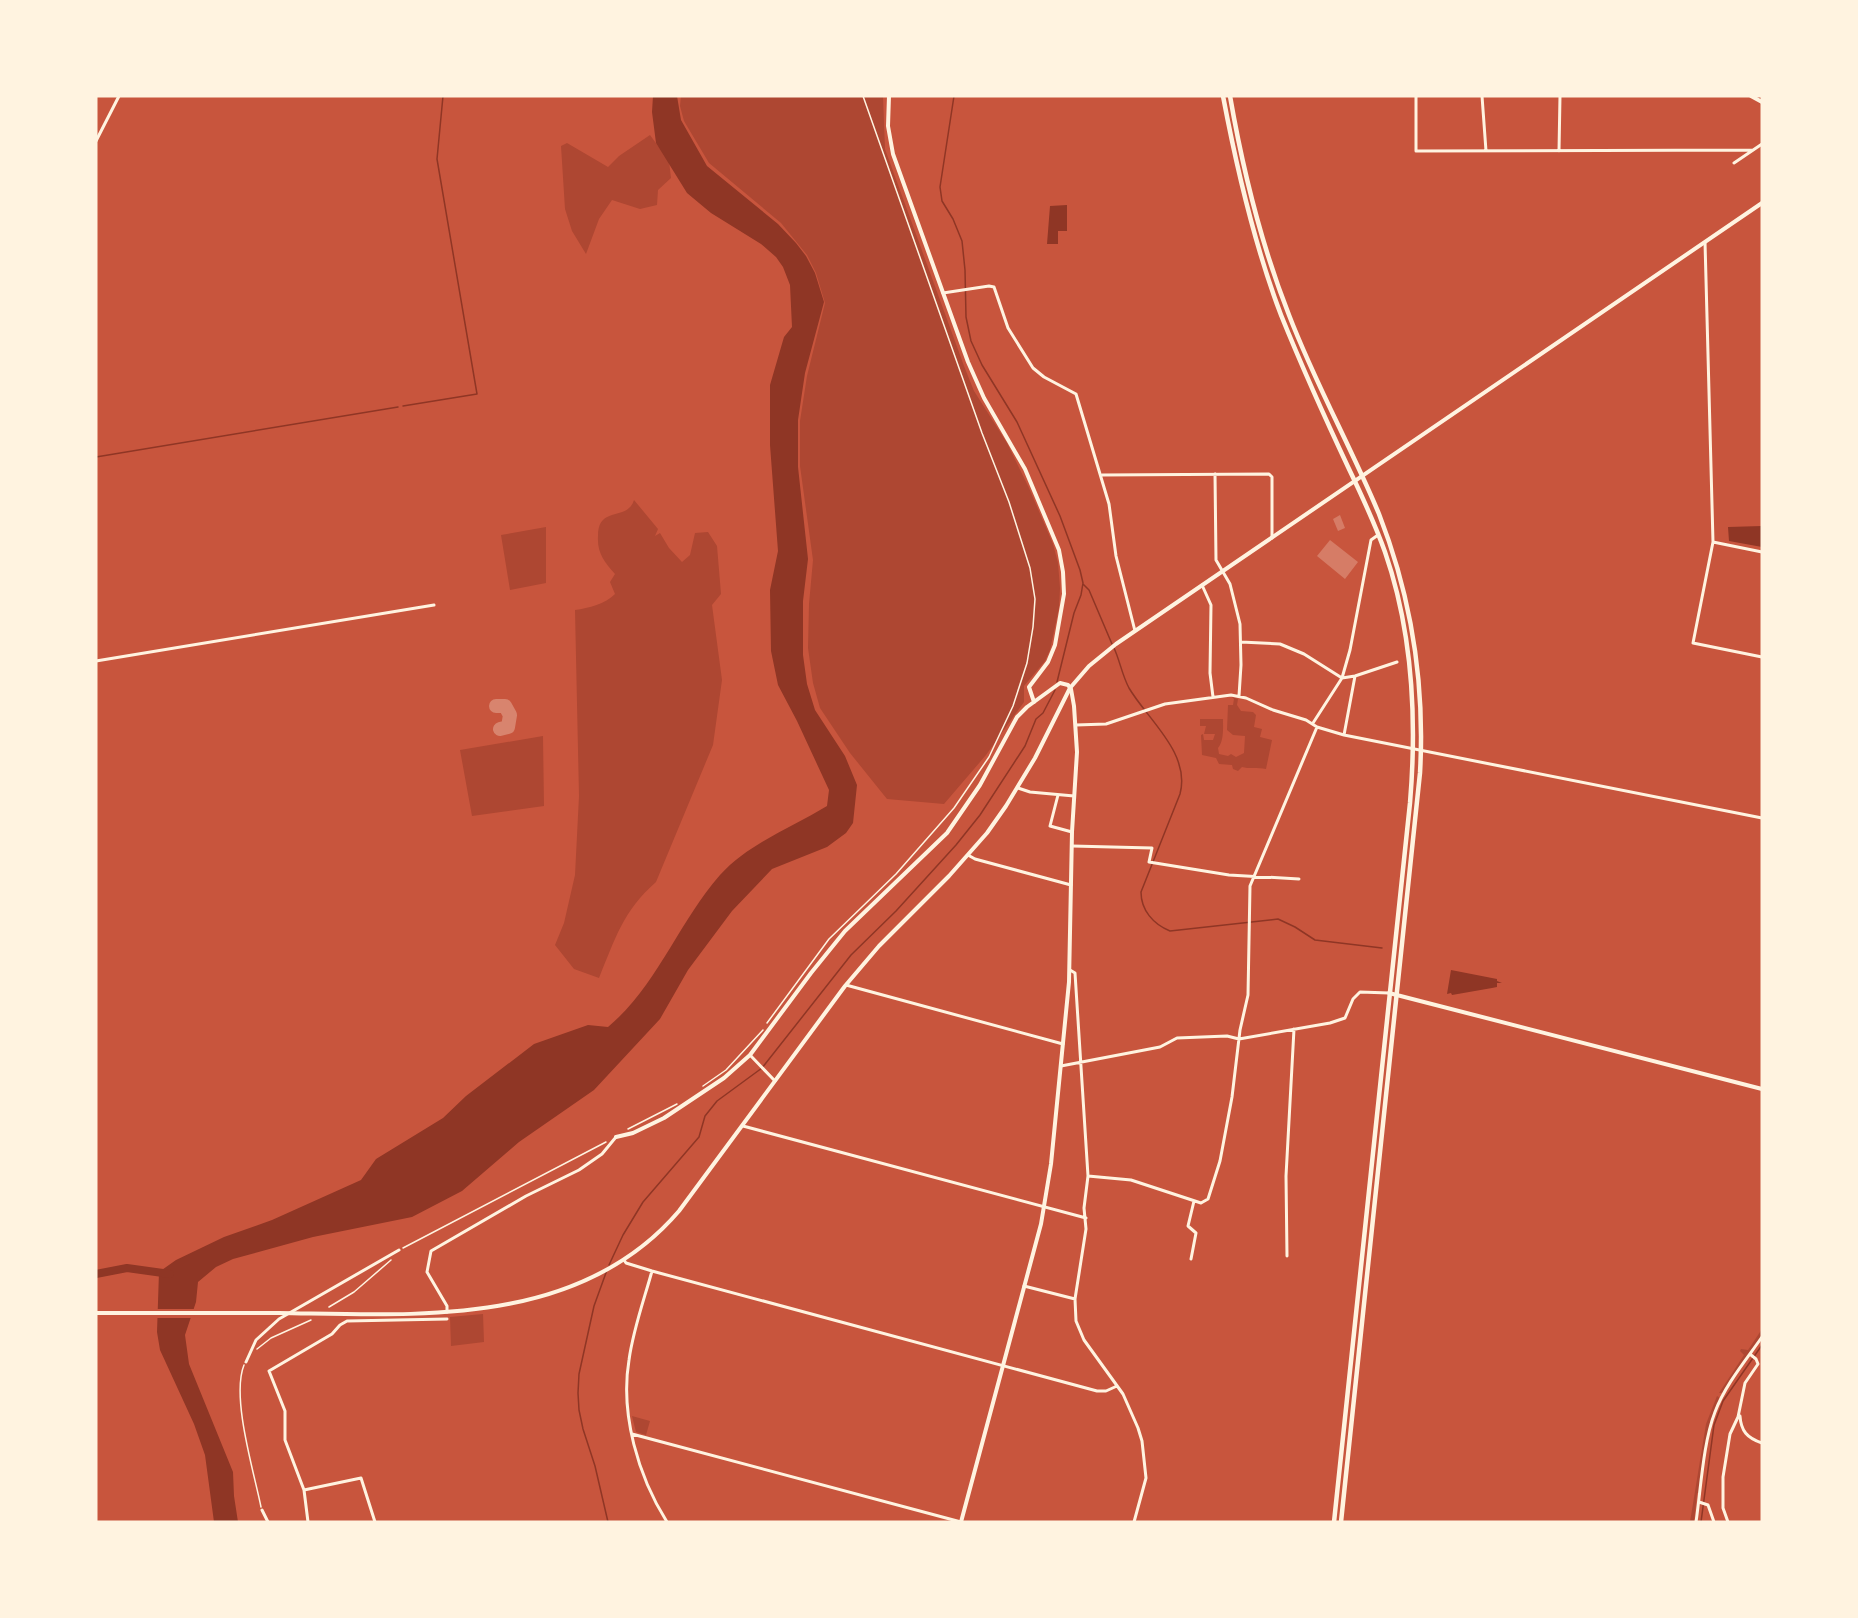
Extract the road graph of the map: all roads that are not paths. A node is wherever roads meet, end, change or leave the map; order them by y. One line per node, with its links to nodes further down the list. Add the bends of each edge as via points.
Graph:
1 (119, 96): 10 (street)
2 (889, 96): 18 (main road, via 891,146)
3 (1223, 96): 22 (highway, via 1241,186 1262,259 1298,356)
4 (1230, 96): 21 (highway, via 1247,184 1268,257 1308,363)
5 (1416, 96): 13 (street, via 1416,151)
6 (1482, 96): 13 (street)
7 (1560, 96): 14 (street)
8 (1751, 96): 9 (main road)
9 (1760, 99)
10 (96, 141)
11 (1762, 144): 12 (street)
12 (1753, 150): 14 (street); 15 (street)
13 (1486, 151): 14 (street)
14 (1559, 152)
15 (1734, 163)
16 (1762, 204): 17 (main road)
17 (1705, 242): 21 (main road); 25 (street)
18 (943, 293): 20 (street, via 994,287 1008,328 1033,368 1076,394); 40 (main road, via 968,362 1025,469 1062,563 1064,594 1059,627 1051,658 1029,687)
19 (1215, 474): 20 (street); 24 (street, via 1271,475); 27 (street, via 1216,560)
20 (1102, 475): 30 (street, via 1116,556)
21 (1362, 476): 22 (main road); 46 (highway, via 1392,551 1407,610 1420,689)
22 (1354, 481): 23 (highway); 24 (main road)
23 (1378, 535): 36 (street, via 1371,540); 45 (highway, via 1396,592 1409,657)
24 (1272, 538): 27 (main road)
25 (1713, 542): 26 (street); 32 (street, via 1693,643)
26 (1762, 552)
27 (1222, 572): 28 (main road); 31 (street, via 1230,584)
28 (1202, 585): 30 (main road); 39 (street, via 1210,605)
29 (434, 605): 33 (street)
30 (1135, 631): 37 (main road, via 1089,666)
31 (1241, 642): 36 (street, via 1280,644); 38 (street)
32 (1762, 657)
33 (96, 661)
34 (1397, 662): 35 (street)
35 (1355, 676): 36 (street); 44 (street)
36 (1342, 678): 41 (street)
37 (1070, 688): 40 (main road, via 1060,683); 42 (main road); 47 (main road)
38 (1239, 696): 39 (street); 41 (street)
39 (1214, 697): 42 (street, via 1153,707 1106,724)
40 (1034, 702): 64 (main road, via 1013,723 980,785 947,833 845,931)
41 (1312, 723): 43 (street)
42 (1076, 725): 49 (main road)
43 (1317, 727): 44 (street); 54 (street)
44 (1344, 735): 45 (street)
45 (1413, 749): 46 (street); 59 (highway)
46 (1422, 750): 50 (street); 60 (highway)
47 (1018, 788): 48 (street); 53 (main road)
48 (1058, 795): 49 (street); 51 (street, via 1050,826)
49 (1074, 796): 51 (main road)
50 (1762, 818)
51 (1072, 832): 52 (main road)
52 (1072, 846): 54 (street, via 1152,848 1149,862); 56 (main road)
53 (968, 855): 56 (street); 58 (main road)
54 (1254, 878): 55 (street); 62 (street, via 1250,886 1248,995)
55 (1299, 879)
56 (1071, 885): 57 (main road)
57 (1069, 970): 63 (main road); 65 (street, via 1075,973)
58 (846, 985): 63 (street); 67 (main road)
59 (1389, 993): 60 (main road); 61 (street, via 1360,992 1341,1020); 103 (highway)
60 (1397, 995): 68 (main road); 104 (highway)
61 (1294, 1029): 62 (street); 76 (street, via 1286,1176)
62 (1239, 1039): 65 (street, via 1177,1038 1160,1047); 72 (street, via 1220,1161 1208,1199)
63 (1063, 1044): 66 (main road)
64 (750, 1055): 67 (street); 70 (main road, via 724,1078 664,1118)
65 (1082, 1062): 66 (street); 71 (street)
66 (1061, 1066): 73 (main road)
67 (773, 1079): 69 (main road)
68 (1762, 1089)
69 (742, 1126): 73 (street); 78 (main road, via 671,1221)
70 (616, 1137): 82 (street, via 602,1154 579,1170 434,1248 427,1272)
71 (1088, 1176): 72 (street, via 1131,1180); 74 (street)
72 (1194, 1201): 77 (street, via 1188,1226 1196,1233)
73 (1044, 1205): 74 (street); 80 (main road)
74 (1086, 1218): 81 (street)
75 (399, 1250): 84 (street)
76 (1287, 1257)
77 (1191, 1259)
78 (622, 1261): 79 (street); 82 (main road, via 592,1278 547,1295 512,1304)
79 (652, 1271): 89 (street); 92 (street, via 628,1365 627,1400)
80 (1024, 1286): 81 (street); 89 (main road)
81 (1075, 1299): 90 (street, via 1076,1321 1084,1340)
82 (447, 1312): 84 (main road)
83 (96, 1313): 84 (main road)
84 (288, 1313): 88 (street, via 256,1340)
85 (447, 1319): 94 (street, via 347,1321 271,1369 269,1374 285,1411 285,1440)
86 (1762, 1337): 87 (street)
87 (1751, 1355): 91 (street, via 1758,1364 1745,1383); 95 (street, via 1715,1410)
88 (246, 1362)
89 (1003, 1365): 90 (street, via 1097,1391); 101 (main road)
90 (1117, 1386): 102 (street, via 1142,1441 1146,1478)
91 (1739, 1408): 93 (street, via 1742,1430); 107 (street, via 1723,1477 1723,1508)
92 (632, 1434): 100 (street, via 649,1488); 101 (street)
93 (1762, 1443)
94 (304, 1490): 98 (street); 99 (street, via 361,1478)
95 (1699, 1502): 105 (street); 106 (street, via 1708,1505)
96 (262, 1510): 97 (street)
97 (268, 1522)
98 (308, 1522)
99 (375, 1522)
100 (667, 1522)
101 (961, 1522)
102 (1134, 1522)
103 (1334, 1522)
104 (1341, 1522)
105 (1696, 1522)
106 (1714, 1522)
107 (1728, 1522)

